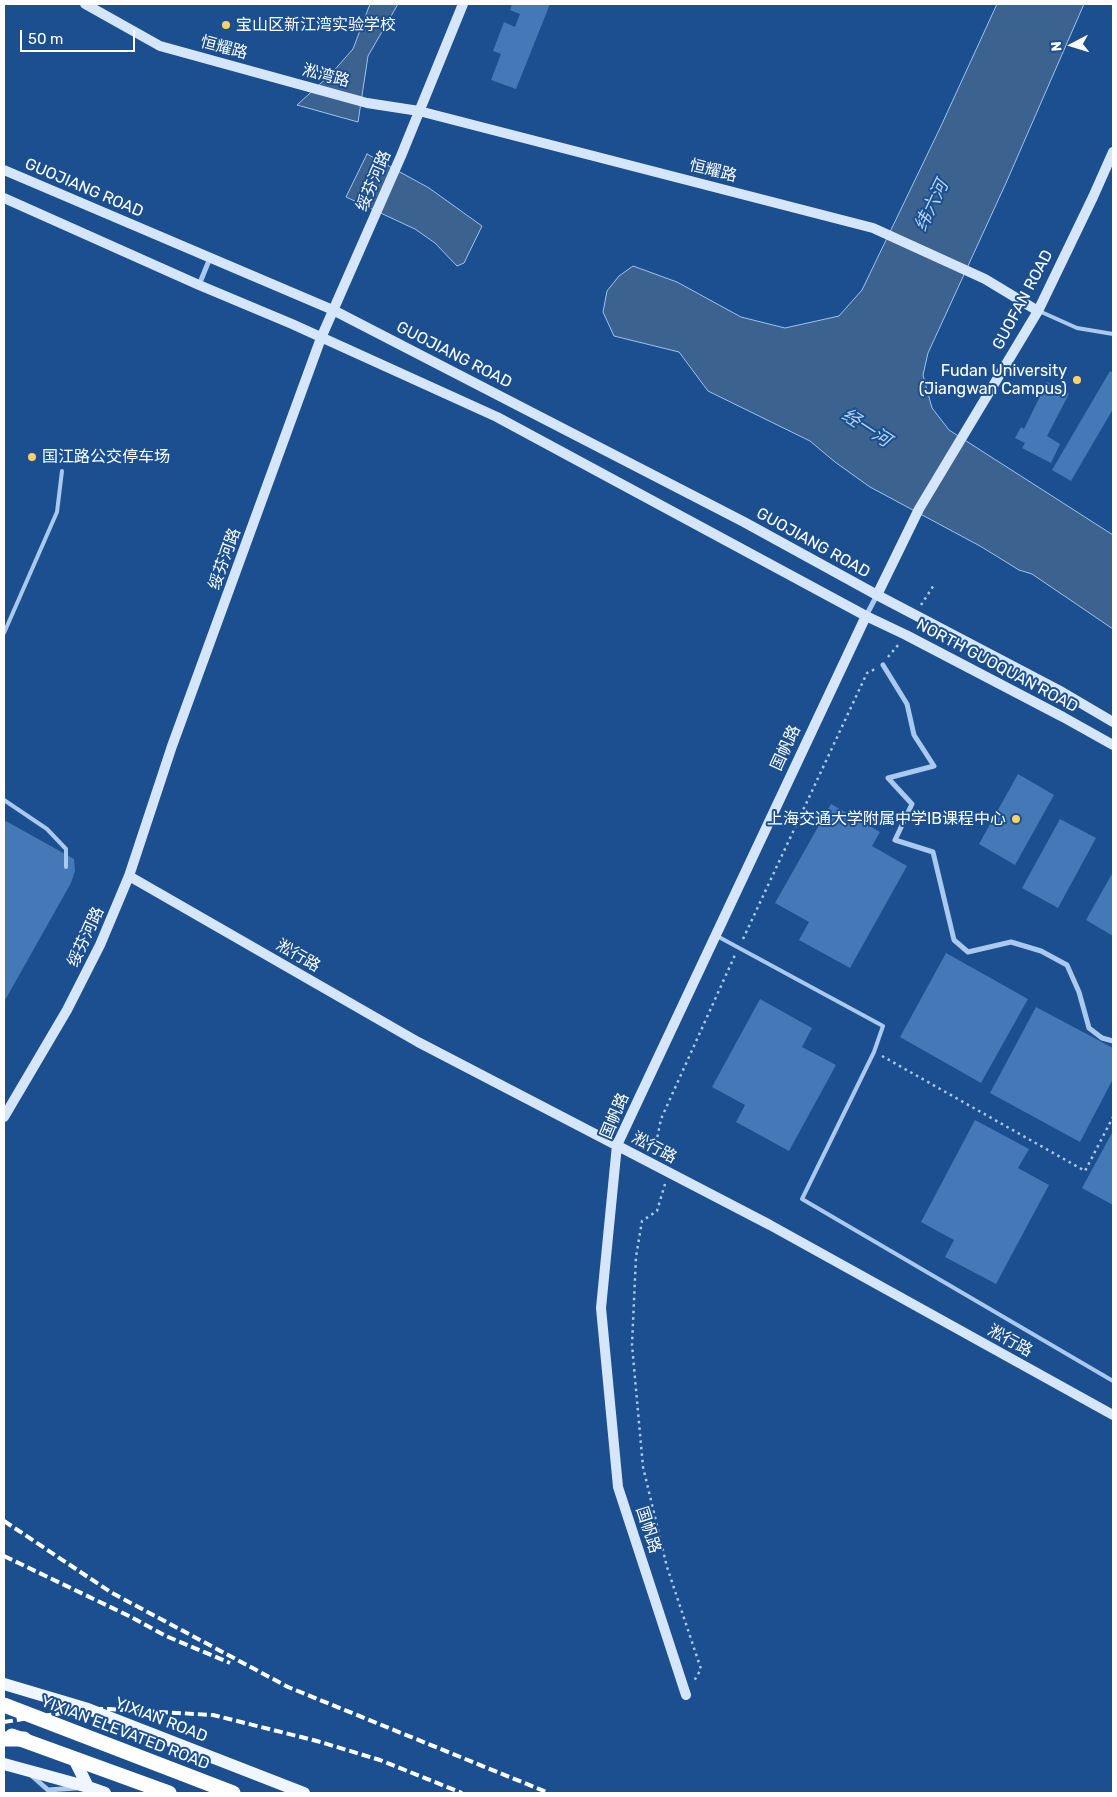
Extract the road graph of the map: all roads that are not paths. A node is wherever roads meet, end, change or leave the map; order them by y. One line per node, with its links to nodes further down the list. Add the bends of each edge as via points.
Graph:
1 (85, 4): 3 (street, 恒耀路, via 160,46)
2 (463, 4): 5 (street, 绥芬河路)
3 (276, 78): 4 (street, 淞湾路)
4 (367, 103): 5 (street, 恒耀路)
5 (419, 111): 11 (street, 绥芬河路); 12 (street, 恒耀路, via 873,228 984,279)
6 (1113, 152): 12 (street, GUOFAN ROAD)
7 (4, 170): 9 (street, GUOJIANG ROAD)
8 (4, 198): 10 (street)
9 (210, 258): 10 (street); 11 (street, GUOJIANG ROAD)
10 (199, 285): 14 (street)
11 (333, 310): 14 (street, 绥芬河路); 16 (street, GUOJIANG ROAD, via 744,522)
12 (1038, 311): 13 (lane, via 1077,328); 16 (street, GUOFAN ROAD, via 920,509)
13 (1113, 334)
14 (322, 338): 17 (street, via 497,417); 24 (street, 绥芬河路, via 172,746)
15 (62, 471): 18 (lane, via 57,512)
16 (878, 595): 17 (street, GUOFAN ROAD); 20 (street, NORTH GUOQUAN ROAD)
17 (866, 616): 21 (street, NORTH GUOQUAN ROAD); 25 (street, 国帆路)
18 (4, 633)
19 (883, 665): 26 (street, via 907,704 914,735 934,766 888,778 912,804 895,840 933,852 954,940 968,952 1011,942 1041,951 1067,965 1089,1028 1102,1038)
20 (1113, 722)
21 (1113, 745)
22 (4, 800): 23 (lane, via 47,829 66,849)
23 (66, 867)
24 (130, 876): 27 (street, 绥芬河路, via 100,946 67,1010); 28 (street, 淞行路, via 418,1042)
25 (715, 935): 28 (street, 国帆路); 29 (lane, via 883,1026 874,1052 802,1199)
26 (1113, 1041)
27 (4, 1117)
28 (616, 1145): 30 (street, 淞行路, via 770,1225); 32 (street, 国帆路, via 601,1308 618,1487)
29 (1113, 1381)
30 (1113, 1415)
31 (4, 1684): 44 (main road, YIXIAN ROAD, via 88,1709)
32 (686, 1695)
33 (4, 1705): 43 (highway, YIXIAN ELEVATED ROAD, bridge)
34 (4, 1736): 36 (main road); 42 (highway, bridge, via 24,1739)
35 (4, 1764): 37 (main road)
36 (76, 1764): 38 (main road); 41 (main road)
37 (25, 1770): 38 (main road); 39 (street)
38 (88, 1787): 39 (street); 40 (main road)
39 (46, 1792)
40 (105, 1793)
41 (152, 1793)
42 (169, 1793)
43 (233, 1793)
44 (304, 1793)

